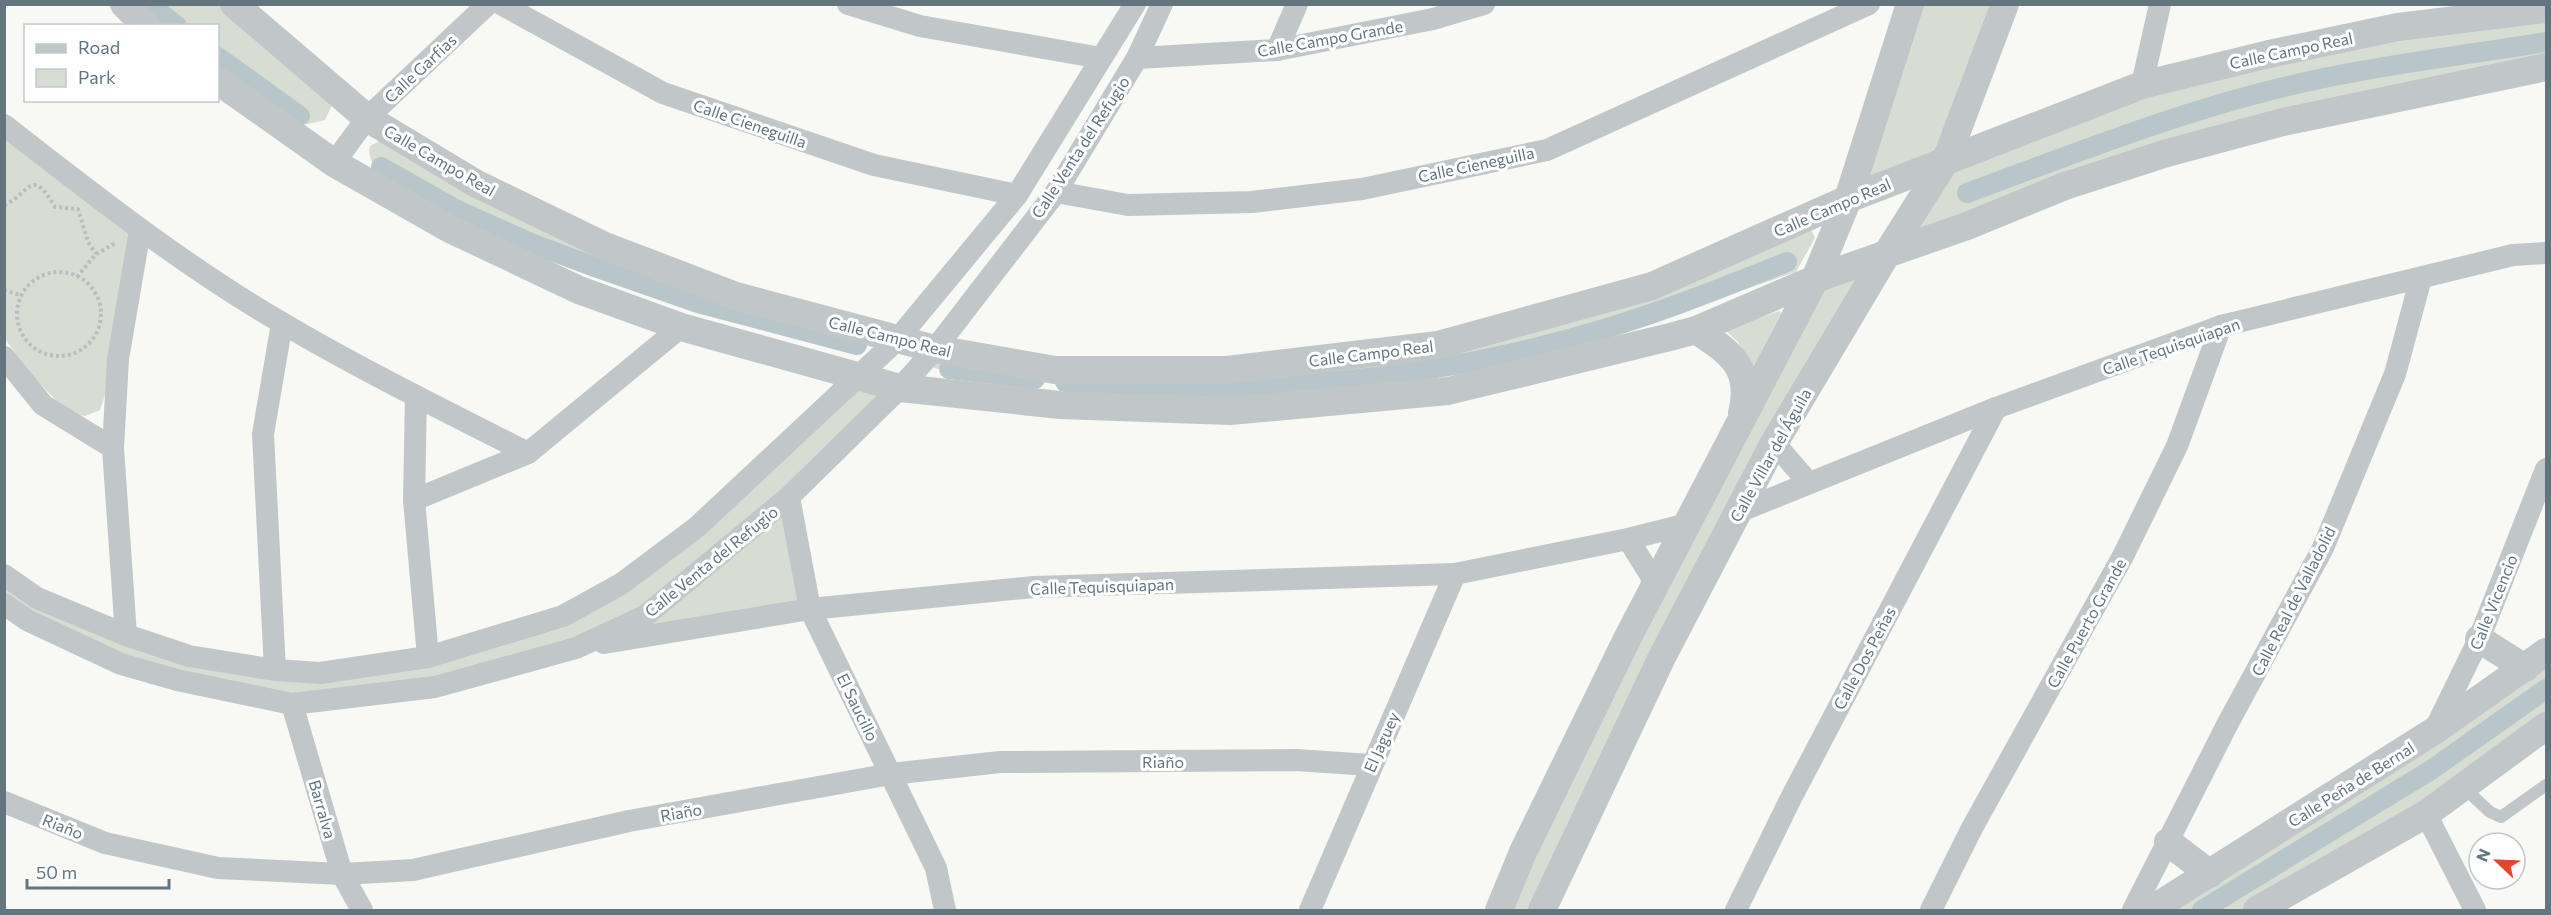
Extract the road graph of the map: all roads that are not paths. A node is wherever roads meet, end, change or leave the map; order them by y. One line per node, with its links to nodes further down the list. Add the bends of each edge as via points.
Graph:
1 (124, 4): 16 (street)
2 (234, 4): 23 (street, Calle Campo Real)
3 (488, 4): 23 (street, Calle Garfias)
4 (501, 4): 28 (street, Calle Cieneguilla, via 663,93 874,165)
5 (849, 4): 18 (street, via 920,26)
6 (1135, 4): 18 (street, Calle Venta del Refugio)
7 (1162, 4): 19 (street, Calle Venta del Refugio)
8 (1297, 4): 17 (street)
9 (1484, 4): 15 (street, Calle Campo Grande)
10 (1869, 4): 27 (street, Calle Cieneguilla, via 1547,150 1362,189 1252,202 1128,205)
11 (1910, 4): 29 (street)
12 (2005, 4): 25 (street, Calle Villar del Águila)
13 (2160, 4): 22 (street)
14 (2547, 9): 22 (street, Calle Campo Real, via 2398,27)
15 (1436, 12): 17 (street, Calle Campo Grande)
16 (144, 24)
17 (1277, 50): 19 (street, Calle Campo Grande)
18 (1101, 58): 28 (street, Calle Venta del Refugio)
19 (1137, 58): 27 (street, Calle Venta del Refugio)
20 (2547, 67): 32 (street, via 2283,122 2167,153 2065,186)
21 (219, 82): 26 (street)
22 (2142, 85): 25 (street, Calle Campo Real)
23 (367, 118): 26 (street, Calle Garfias); 39 (street, Calle Campo Real, via 475,183 605,246 736,296)
24 (4, 125): 30 (street)
25 (1946, 160): 29 (street, Calle Campo Real); 32 (street, Calle Villar del Águila)
26 (334, 163): 37 (street, via 460,234 579,290)
27 (1056, 192): 40 (street, Calle Venta del Refugio)
28 (1017, 195): 39 (street, Calle Venta del Refugio)
29 (1848, 199): 34 (street); 40 (street, Calle Campo Real, via 1652,286 1438,345 1227,370 1055,370)
30 (130, 235): 35 (street); 48 (street)
31 (2547, 253): 33 (street, Calle Tequisquiapan, via 2513,255)
32 (1886, 255): 34 (street); 47 (street, Calle Villar del Águila)
33 (2421, 278): 36 (street, Calle Tequisquiapan); 78 (street, Calle Real de Valladolid, via 2395,374 2323,548)
34 (1815, 279): 38 (street); 46 (street)
35 (282, 323): 44 (street); 68 (street, via 263,434)
36 (2221, 326): 45 (street, Calle Tequisquiapan); 87 (street, Calle Puerto Grande, via 2177,446 2123,556 1972,828)
37 (681, 327): 42 (street); 49 (street)
38 (1696, 330): 43 (street, via 1448,392 1230,411 1060,405); 46 (street, via 1739,363 1748,391)
39 (897, 340): 40 (street, Calle Campo Real); 42 (street, Calle Venta del Refugio)
40 (935, 349): 43 (street, Calle Venta del Refugio)
41 (4, 357): 48 (street, via 43,405)
42 (857, 378): 43 (street); 62 (street, Calle Venta del Refugio, via 697,527 621,584)
43 (900, 388): 52 (street, Calle Venta del Refugio)
44 (416, 396): 49 (street); 53 (street)
45 (1996, 408): 51 (street, Calle Tequisquiapan); 86 (street, Calle Dos Peñas, via 1791,798)
46 (1740, 423): 55 (street)
47 (1774, 443): 51 (street); 54 (street, Calle Villar del Águila)
48 (113, 448): 63 (street)
49 (528, 453): 53 (street)
50 (2547, 470): 64 (street, Calle Vicencio)
51 (1808, 482): 54 (street, Calle Tequisquiapan)
52 (789, 497): 61 (street, El Saucillo); 65 (street, Calle Venta del Refugio, via 645,616)
53 (414, 500): 66 (street)
54 (1738, 512): 85 (street, Calle Villar del Águila, via 1662,657)
55 (1688, 524): 56 (street, Calle Tequisquiapan); 59 (street)
56 (1628, 539): 57 (street, Calle Tequisquiapan); 59 (street)
57 (1455, 574): 61 (street, Calle Tequisquiapan, via 1034,587); 72 (street, El Jaguey)
58 (4, 575): 63 (street, Calle Venta del Refugio, via 37,598)
59 (1656, 584): 84 (street)
60 (4, 604): 69 (street, Calle Venta del Refugio, via 27,620 121,664)
61 (810, 609): 65 (street, Calle Tequisquiapan); 73 (street, El Saucillo)
62 (563, 616): 65 (street); 66 (street, Calle Venta del Refugio)
63 (126, 634): 68 (street, Calle Venta del Refugio, via 189,656)
64 (2479, 639): 67 (street); 71 (street, Calle Vicencio)
65 (576, 648): 69 (street, Calle Venta del Refugio, via 435,687)
66 (428, 657): 68 (street, Calle Venta del Refugio, via 320,673)
67 (2536, 660): 71 (street, Calle Peña de Bernal)
68 (274, 669)
69 (291, 704): 79 (street, Barralva)
70 (2547, 726): 75 (street)
71 (2434, 731): 80 (street, Calle Peña de Bernal)
72 (1370, 765): 73 (street, Riaño, via 1296,760 1000,762); 83 (street, El Jaguey)
73 (891, 774): 79 (street, Riaño, via 629,821 413,870); 82 (street, El Saucillo, via 936,868)
74 (2547, 785): 75 (lane, via 2501,818)
75 (2463, 787): 77 (street)
76 (4, 802): 79 (street, Riaño, via 105,843 218,868)
77 (2426, 814): 90 (street); 91 (street)
78 (2168, 842): 80 (street); 88 (street, Calle Real de Valladolid)
79 (342, 874): 81 (street, Barralva)
80 (2210, 874): 89 (street, Calle Peña de Bernal)
81 (362, 910)
82 (945, 910)
83 (1310, 910)
84 (1498, 910)
85 (1542, 910)
86 (1737, 910)
87 (1931, 910)
88 (2133, 910)
89 (2151, 910)
90 (2257, 910)
91 (2475, 910)

